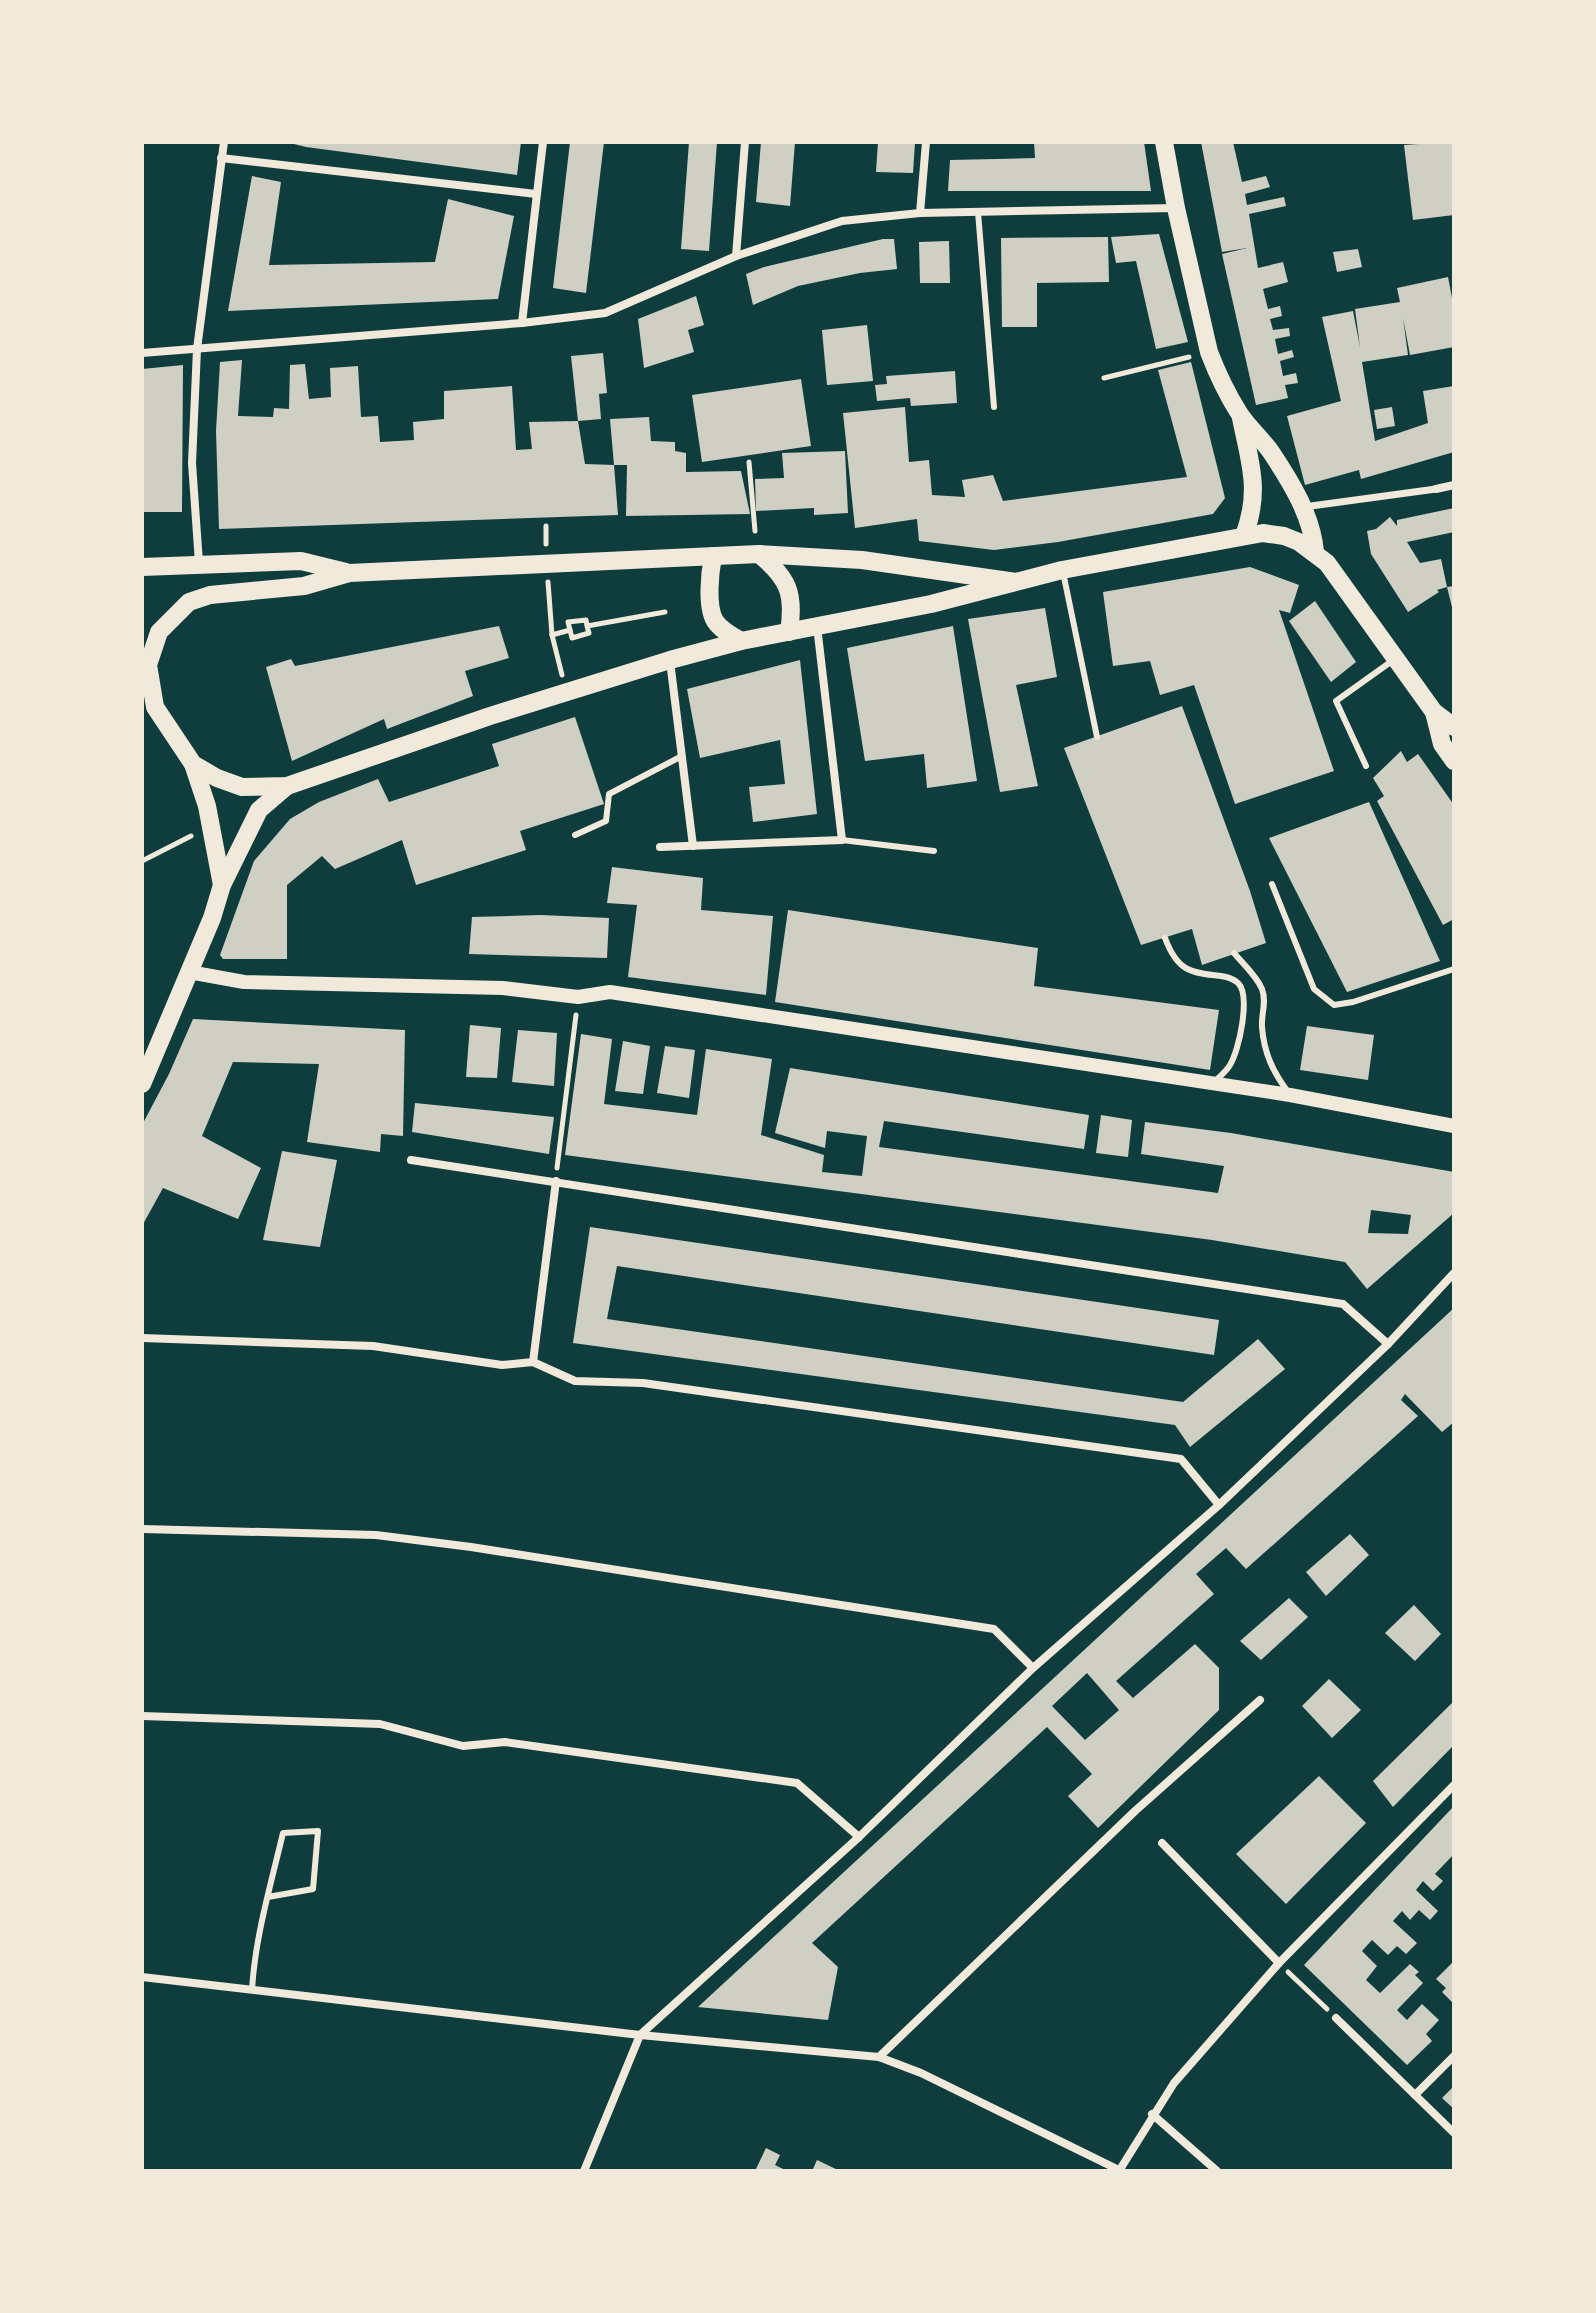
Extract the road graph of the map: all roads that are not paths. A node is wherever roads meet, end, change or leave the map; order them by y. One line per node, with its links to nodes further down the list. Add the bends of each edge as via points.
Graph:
1 (224, 142): 6 (street)
2 (543, 142): 7 (street)
3 (745, 142): 11 (street)
4 (926, 142): 10 (street)
5 (1164, 142): 8 (main road)
6 (221, 158): 7 (street); 13 (street)
7 (536, 194): 12 (street)
8 (1176, 208): 9 (street); 16 (main road, via 1209,352)
9 (978, 212): 10 (street); 15 (lane)
10 (920, 213): 11 (street, via 842,221)
11 (736, 256): 12 (street, via 605,313)
12 (522, 323): 13 (street)
13 (197, 349): 14 (street); 24 (street, via 192,463)
14 (142, 353)
15 (994, 407)
16 (1240, 415): 20 (main road, via 1255,484); 21 (main road, via 1270,451 1303,506)
17 (1454, 485): 18 (street)
18 (1436, 489): 19 (street)
19 (1311, 506)
20 (1244, 536): 21 (main road, via 1284,536); 26 (main road)
21 (1315, 552): 32 (main road)
22 (759, 554): 23 (main road); 28 (main road, via 862,560); 30 (main road, via 786,580 792,613)
23 (713, 556): 27 (main road); 31 (main road, via 713,619)
24 (199, 564): 25 (main road); 27 (main road, via 301,561)
25 (142, 567)
26 (1062, 570): 28 (main road); 38 (lane)
27 (349, 573): 35 (main road, via 304,586 210,595 189,602 159,632 152,647 148,665)
28 (1016, 582): 29 (main road)
29 (817, 626): 30 (main road); 45 (street)
30 (789, 632): 31 (main road)
31 (741, 641): 33 (main road)
32 (1396, 658): 36 (main road); 42 (lane, via 1336,701)
33 (670, 660): 39 (street); 43 (main road)
34 (142, 685): 35 (main road)
35 (155, 707): 41 (main road)
36 (1434, 712): 37 (main road); 40 (main road, via 1442,744)
37 (1454, 727)
38 (1097, 737)
39 (682, 756): 44 (lane, via 609,794 606,821); 46 (street)
40 (1454, 761)
41 (193, 764): 43 (main road, via 242,787); 50 (main road)
42 (1366, 766)
43 (287, 786): 50 (main road, via 259,810)
44 (575, 835)
45 (842, 840): 46 (street); 48 (lane)
46 (693, 846): 47 (street)
47 (660, 847)
48 (934, 851)
49 (1272, 884): 53 (lane, via 1314,989 1334,1005)
50 (222, 885): 54 (main road)
51 (1165, 938): 56 (lane, via 1181,967 1229,977 1245,996 1231,1064)
52 (1234, 953): 57 (lane, via 1261,988 1271,1069)
53 (1454, 969)
54 (189, 972): 55 (main road); 56 (street, via 244,982 503,988 578,997 610,992)
55 (142, 1084)
56 (1213, 1084): 57 (street)
57 (1290, 1095): 58 (street)
58 (1454, 1126)
59 (411, 1160): 60 (street)
60 (556, 1181): 63 (street, via 1343,1304); 64 (street)
61 (1454, 1273): 63 (street)
62 (142, 1338): 64 (street, via 373,1346 502,1365)
63 (1388, 1344): 65 (street)
64 (533, 1362): 65 (street, via 575,1381 643,1383 1181,1459)
65 (1219, 1505): 67 (street)
66 (142, 1529): 67 (street, via 376,1535 502,1552 994,1629)
67 (1033, 1668): 71 (street)
68 (1260, 1700): 80 (street, via 1135,1811)
69 (142, 1716): 71 (street, via 380,1724 463,1746 505,1742 797,1783)
70 (1454, 1785): 74 (street)
71 (859, 1837): 78 (street)
72 (1162, 1843): 74 (street)
73 (268, 1897): 73 (lane, via 283,1833 318,1831 313,1889); 76 (lane)
74 (1279, 1963): 82 (street)
75 (142, 1977): 76 (street)
76 (252, 1990): 78 (street)
77 (1336, 2018): 81 (street)
78 (640, 2035): 80 (street); 84 (street)
79 (1454, 2056): 81 (street)
80 (879, 2057): 85 (street)
81 (1415, 2095): 83 (street)
82 (1152, 2114): 85 (street); 86 (street)
83 (1454, 2133)
84 (584, 2171)
85 (1119, 2171)
86 (1217, 2171)

